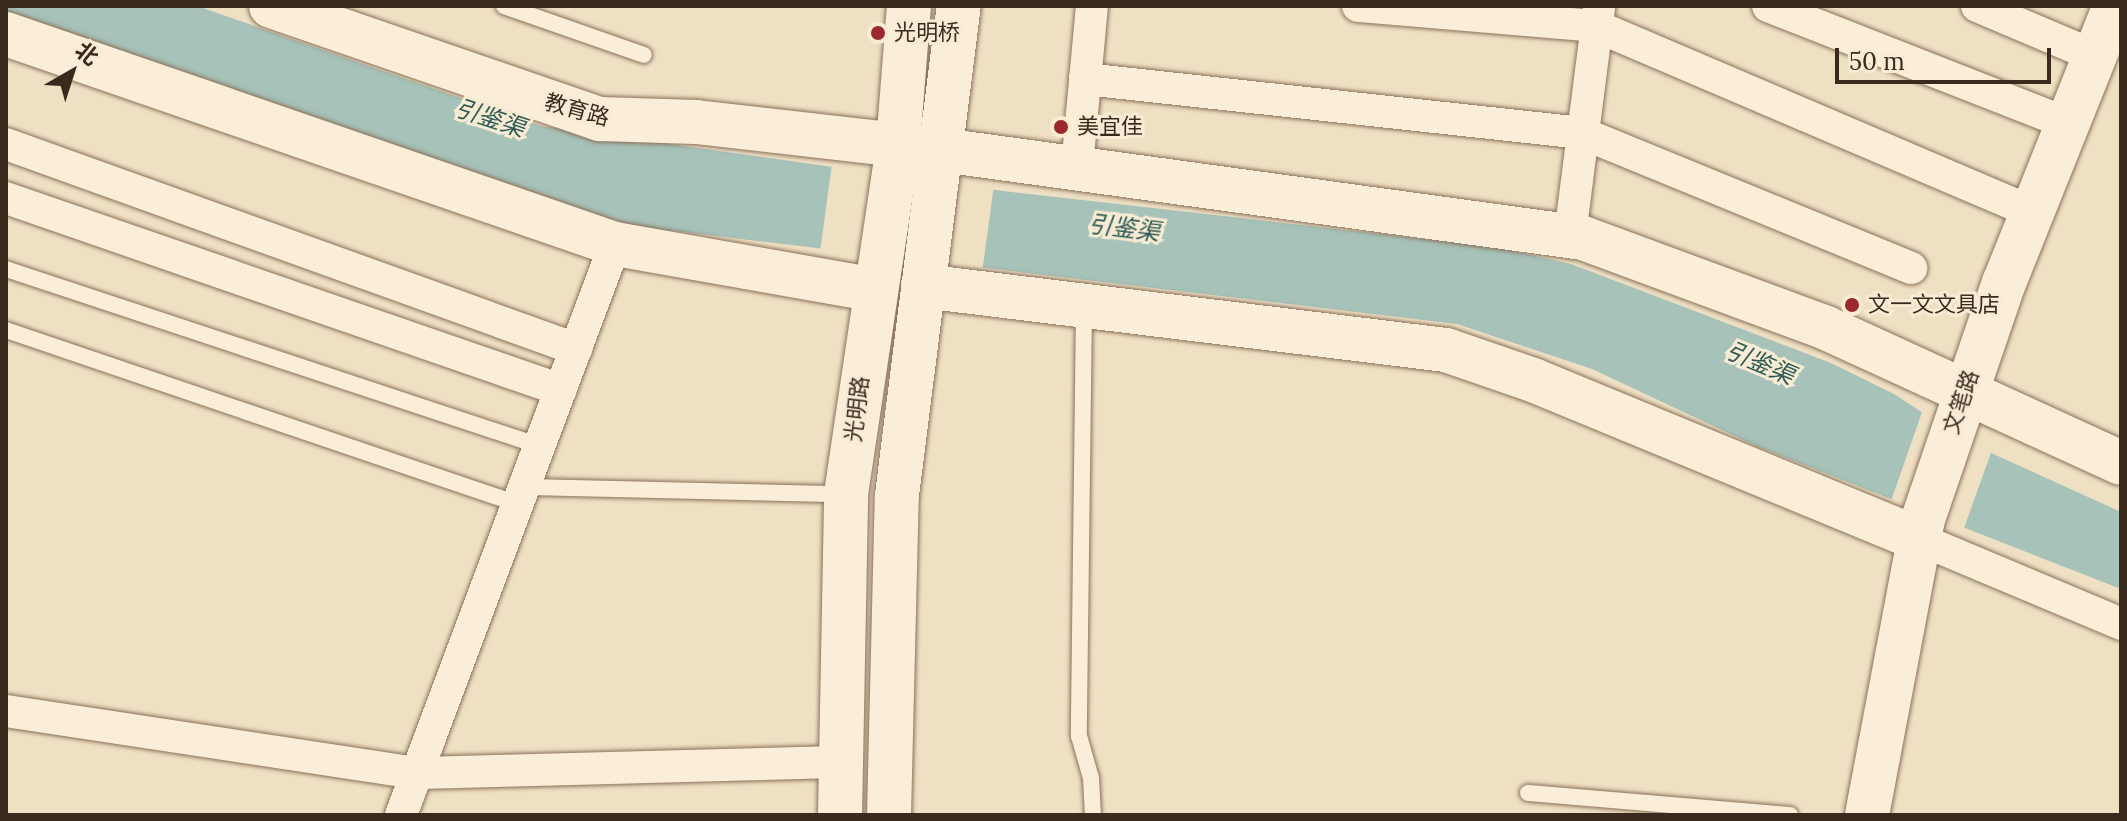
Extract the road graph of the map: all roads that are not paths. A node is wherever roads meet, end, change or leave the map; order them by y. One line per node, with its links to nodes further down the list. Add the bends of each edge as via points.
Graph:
1 (504, 6): 12 (lane)
2 (909, 6): 18 (street, 光明路)
3 (959, 6): 19 (street)
4 (1092, 6): 14 (street)
5 (1358, 6): 10 (street)
6 (1768, 6): 15 (street)
7 (1977, 6): 13 (street)
8 (2115, 6): 13 (street, 文笔路)
9 (290, 9): 18 (street, 教育路, via 600,119 696,122)
10 (1598, 16): 16 (street); 22 (street)
11 (9, 44): 24 (street)
12 (644, 55)
13 (2095, 56): 15 (street, 文笔路)
14 (1085, 79): 16 (street); 20 (street)
15 (2067, 123): 22 (street, 文笔路)
16 (1582, 133): 23 (street); 25 (street)
17 (6, 144): 31 (street)
18 (896, 154): 27 (street, 光明路)
19 (941, 159): 20 (street); 28 (street)
20 (1077, 167): 23 (street)
21 (6, 198): 32 (street)
22 (2032, 212): 33 (street, 文笔路)
23 (1570, 235): 33 (street, via 1826,328)
24 (615, 244): 27 (street); 31 (street)
25 (1911, 268)
26 (6, 269): 34 (lane)
27 (878, 275): 36 (street, 光明路)
28 (924, 276): 29 (street); 46 (street, via 897,495)
29 (1084, 306): 38 (street, via 1368,337 1465,355); 47 (lane, via 1079,736 1091,778)
30 (6, 330): 37 (lane)
31 (576, 349): 32 (street)
32 (561, 390): 34 (street)
33 (1959, 404): 35 (street); 38 (street, 文笔路)
34 (540, 446): 37 (street)
35 (2121, 463)
36 (846, 494): 37 (lane); 41 (street, 光明路)
37 (521, 495): 42 (street)
38 (1921, 529): 39 (street); 49 (street, 文笔路)
39 (2121, 624)
40 (6, 711): 42 (street)
41 (841, 762): 42 (street); 45 (street, 光明路)
42 (417, 773): 44 (street)
43 (1528, 793): 48 (lane)
44 (401, 815)
45 (840, 815)
46 (889, 815)
47 (1093, 815)
48 (1790, 815)
49 (1867, 815)

